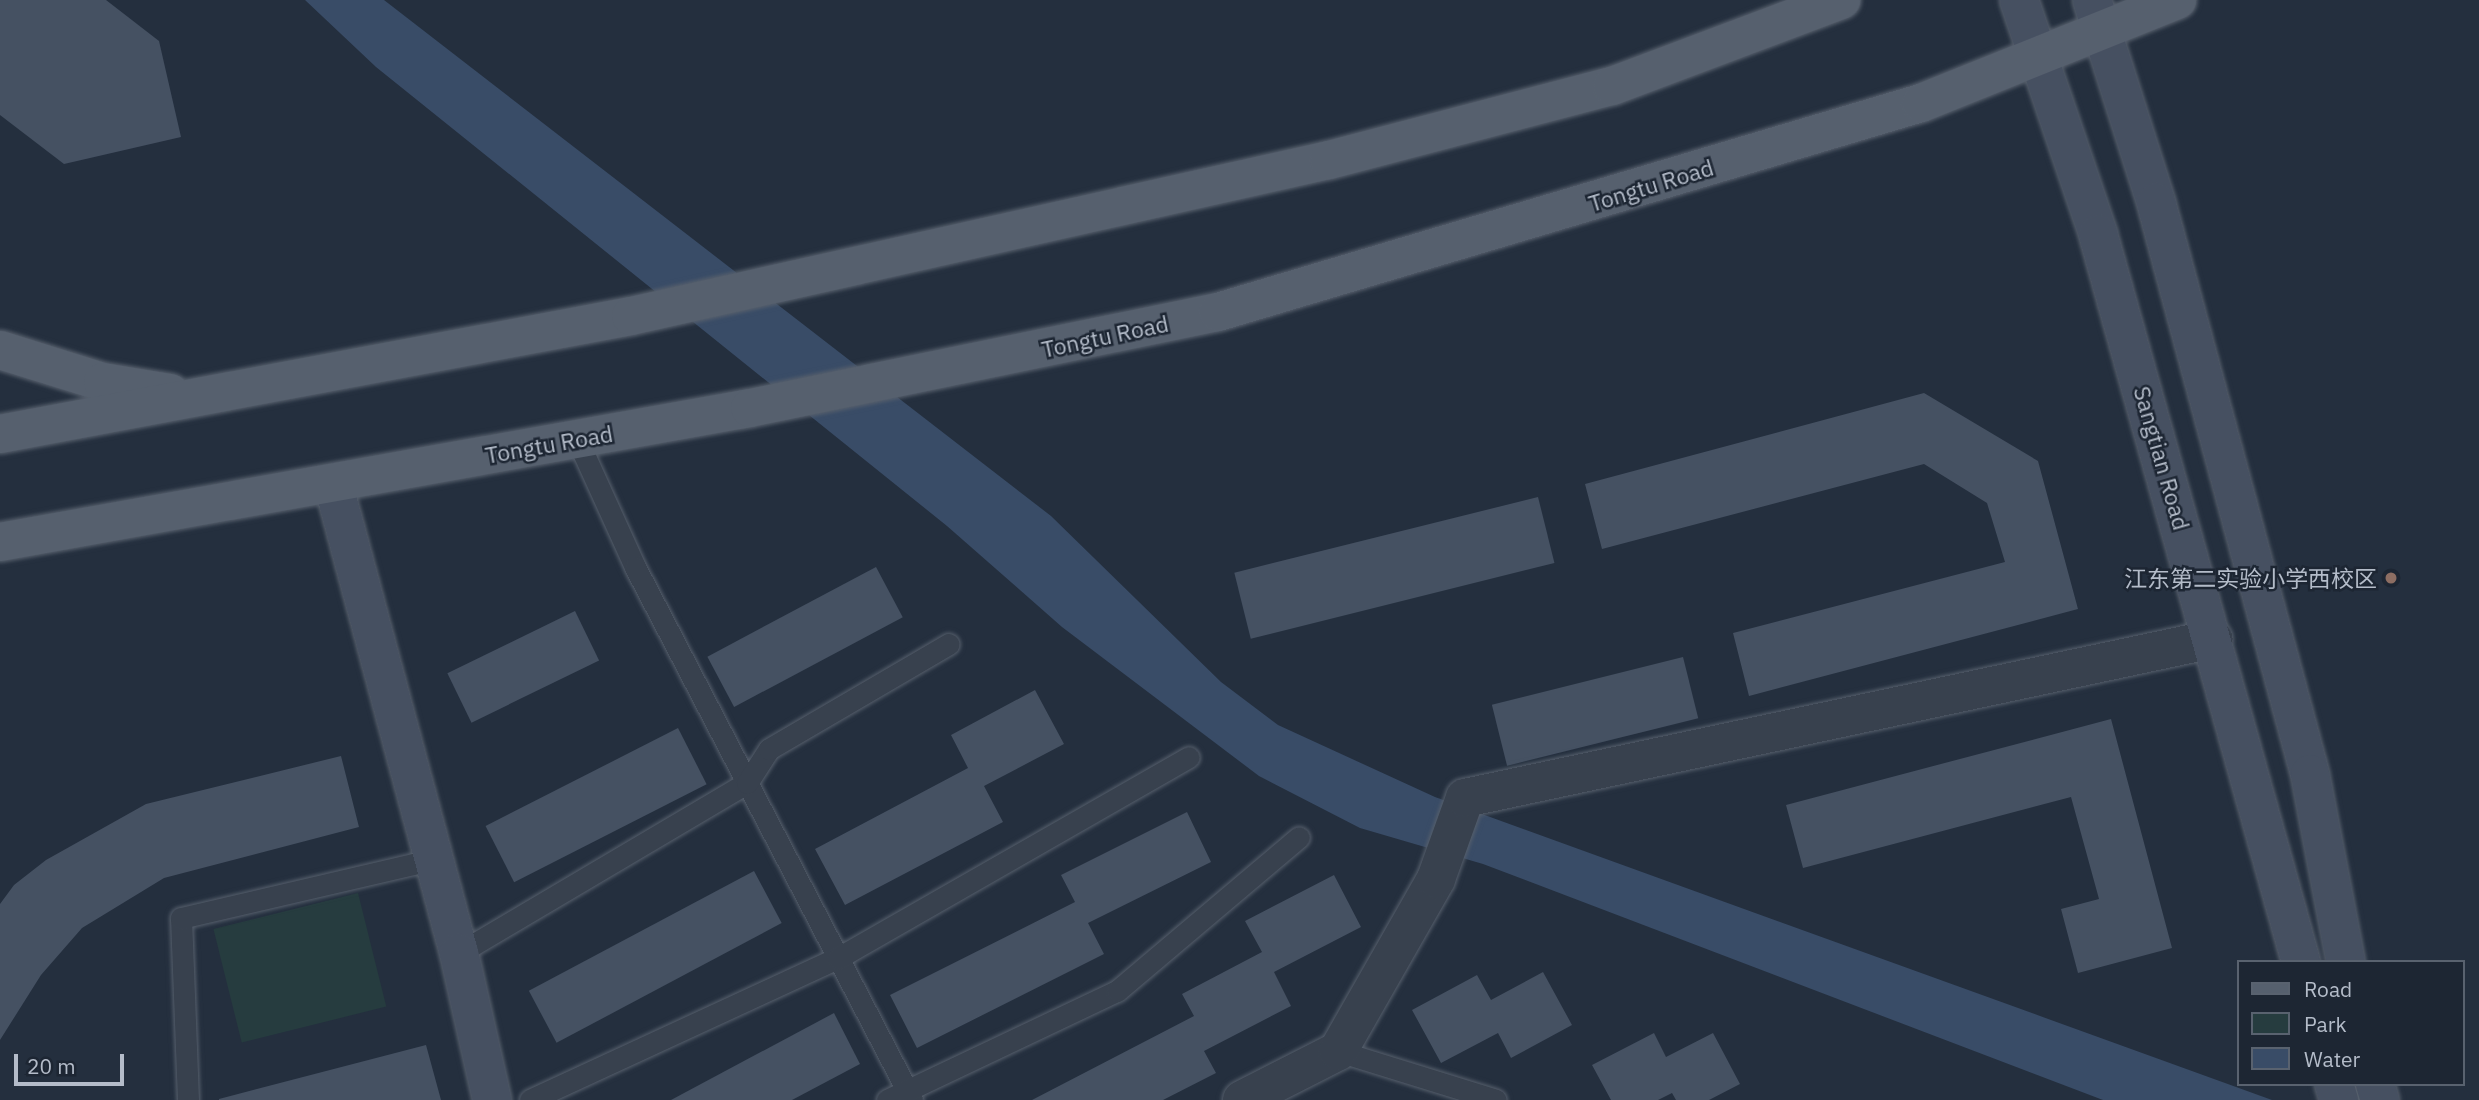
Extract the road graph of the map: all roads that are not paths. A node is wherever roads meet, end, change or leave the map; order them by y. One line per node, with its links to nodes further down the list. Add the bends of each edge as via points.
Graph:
1 (1841, 0): 7 (main road, via 1612,86 1329,160 631,316)
2 (2019, 0): 5 (main road, Sangtian Road)
3 (2176, 0): 4 (main road, Tongtu Road)
4 (2097, 16): 5 (main road, Tongtu Road); 21 (main road, via 2157,202 2310,774)
5 (2039, 59): 9 (main road, Tongtu Road, via 1895,111 1231,309); 12 (main road, Sangtian Road, via 2098,234)
6 (0, 350): 7 (main road, via 103,382)
7 (200, 398): 8 (main road)
8 (0, 434)
9 (576, 439): 10 (main road, Tongtu Road); 15 (lane)
10 (333, 483): 11 (main road, Tongtu Road); 17 (main road)
11 (0, 542)
12 (2213, 639): 20 (main road, Sangtian Road); 22 (street, via 1465,799 1436,879)
13 (949, 645): 15 (lane, via 769,749)
14 (1189, 757): 19 (lane)
15 (747, 783): 18 (lane); 19 (lane)
16 (1299, 837): 23 (lane, via 1117,991)
17 (434, 859): 18 (main road); 24 (lane, via 181,918)
18 (459, 953): 25 (main road)
19 (838, 958): 23 (lane); 26 (lane)
20 (2300, 960)
21 (2346, 960)
22 (1338, 1051): 27 (street); 28 (lane)
23 (902, 1097)
24 (188, 1100)
25 (492, 1100)
26 (530, 1100)
27 (1242, 1100)
28 (1496, 1100)

